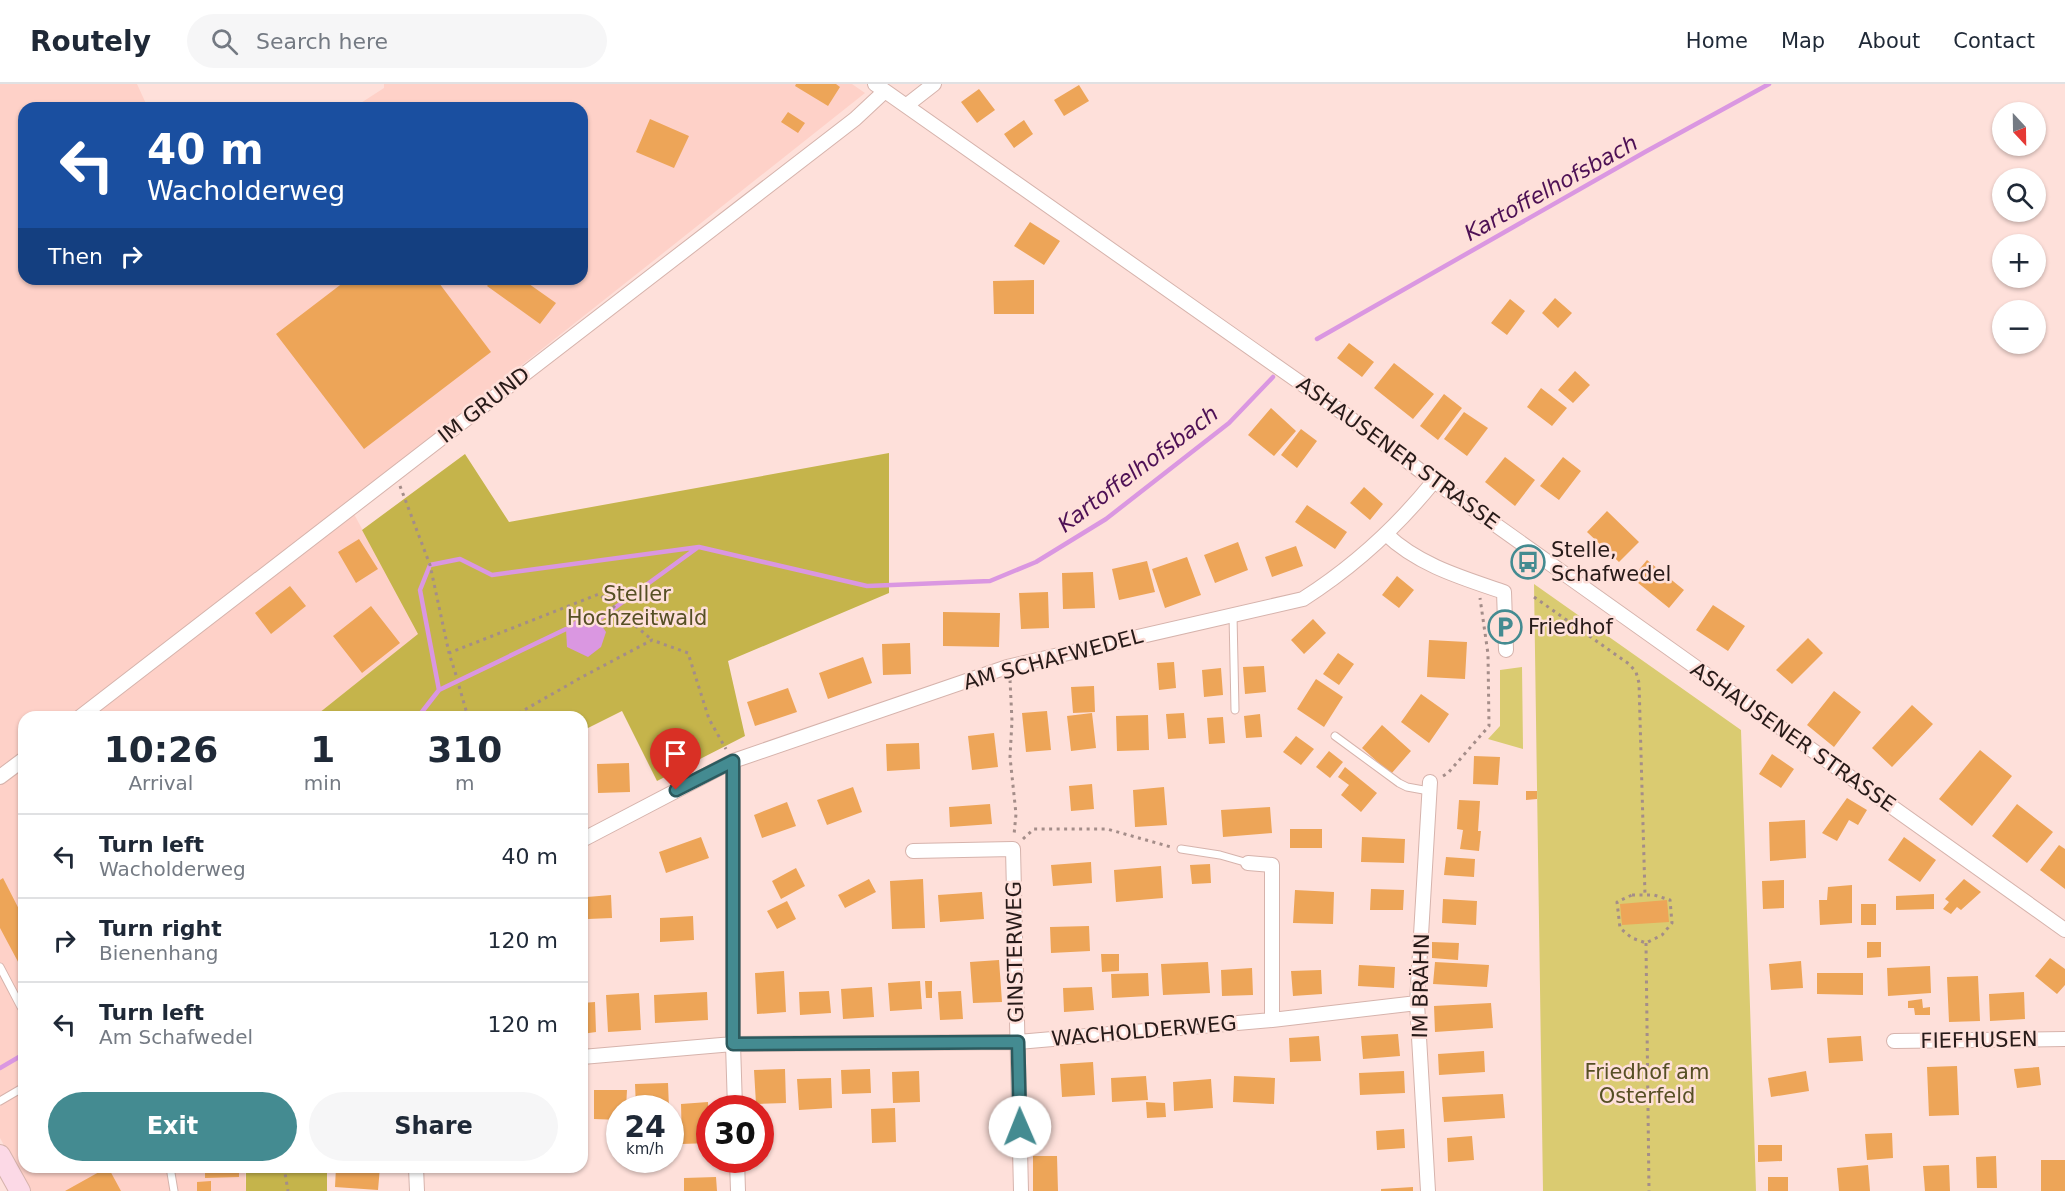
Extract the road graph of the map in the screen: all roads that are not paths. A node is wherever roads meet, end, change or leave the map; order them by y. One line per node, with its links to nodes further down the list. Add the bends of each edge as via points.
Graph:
1 (934, 84): 3 (street)
2 (880, 87): 3 (street, ASHAUSENER STRASSE); 9 (street, IM GRUND, via 855,118)
3 (907, 105): 4 (street, ASHAUSENER STRASSE)
4 (1434, 481): 5 (street, AM SCHAFWEDEL); 19 (street, ASHAUSENER STRASSE)
5 (1386, 534): 6 (street, AM SCHAFWEDEL, via 1335,579 1303,599); 7 (street, via 1422,561 1504,592)
6 (1233, 615): 8 (lane); 11 (street, AM SCHAFWEDEL, via 1007,666)
7 (1506, 650)
8 (1235, 710)
9 (88, 711)
10 (1335, 736): 14 (lane, via 1399,783 1407,787)
11 (733, 761): 15 (street, AM SCHAFWEDEL); 27 (street)
12 (18, 764): 13 (street)
13 (0, 777)
14 (1430, 786): 22 (street, IM BRÄHN)
15 (588, 837)
16 (1180, 849): 18 (lane)
17 (913, 851): 26 (street, GINSTERWEG, via 1013,849)
18 (1248, 863): 23 (street, via 1272,865)
19 (2065, 930)
20 (0, 967): 21 (lane)
21 (18, 1001)
22 (1417, 1003): 23 (street, WACHOLDERWEG); 41 (street, IM BRÄHN)
23 (1272, 1020): 26 (street, WACHOLDERWEG)
24 (2065, 1039): 25 (street, FIEFHUSEN)
25 (1894, 1041)
26 (1018, 1042): 27 (street, WACHOLDERWEG); 40 (street, GINSTERWEG)
27 (733, 1044): 28 (street, WACHOLDERWEG); 30 (street)
28 (588, 1056)
29 (18, 1090): 31 (lane)
30 (735, 1095)
31 (0, 1101)
32 (0, 1155): 36 (street)
33 (171, 1173): 37 (lane)
34 (416, 1173): 38 (street)
35 (737, 1173): 39 (street)
36 (20, 1191)
37 (174, 1191)
38 (417, 1191)
39 (738, 1191)
40 (1021, 1191)
41 (1428, 1191)

